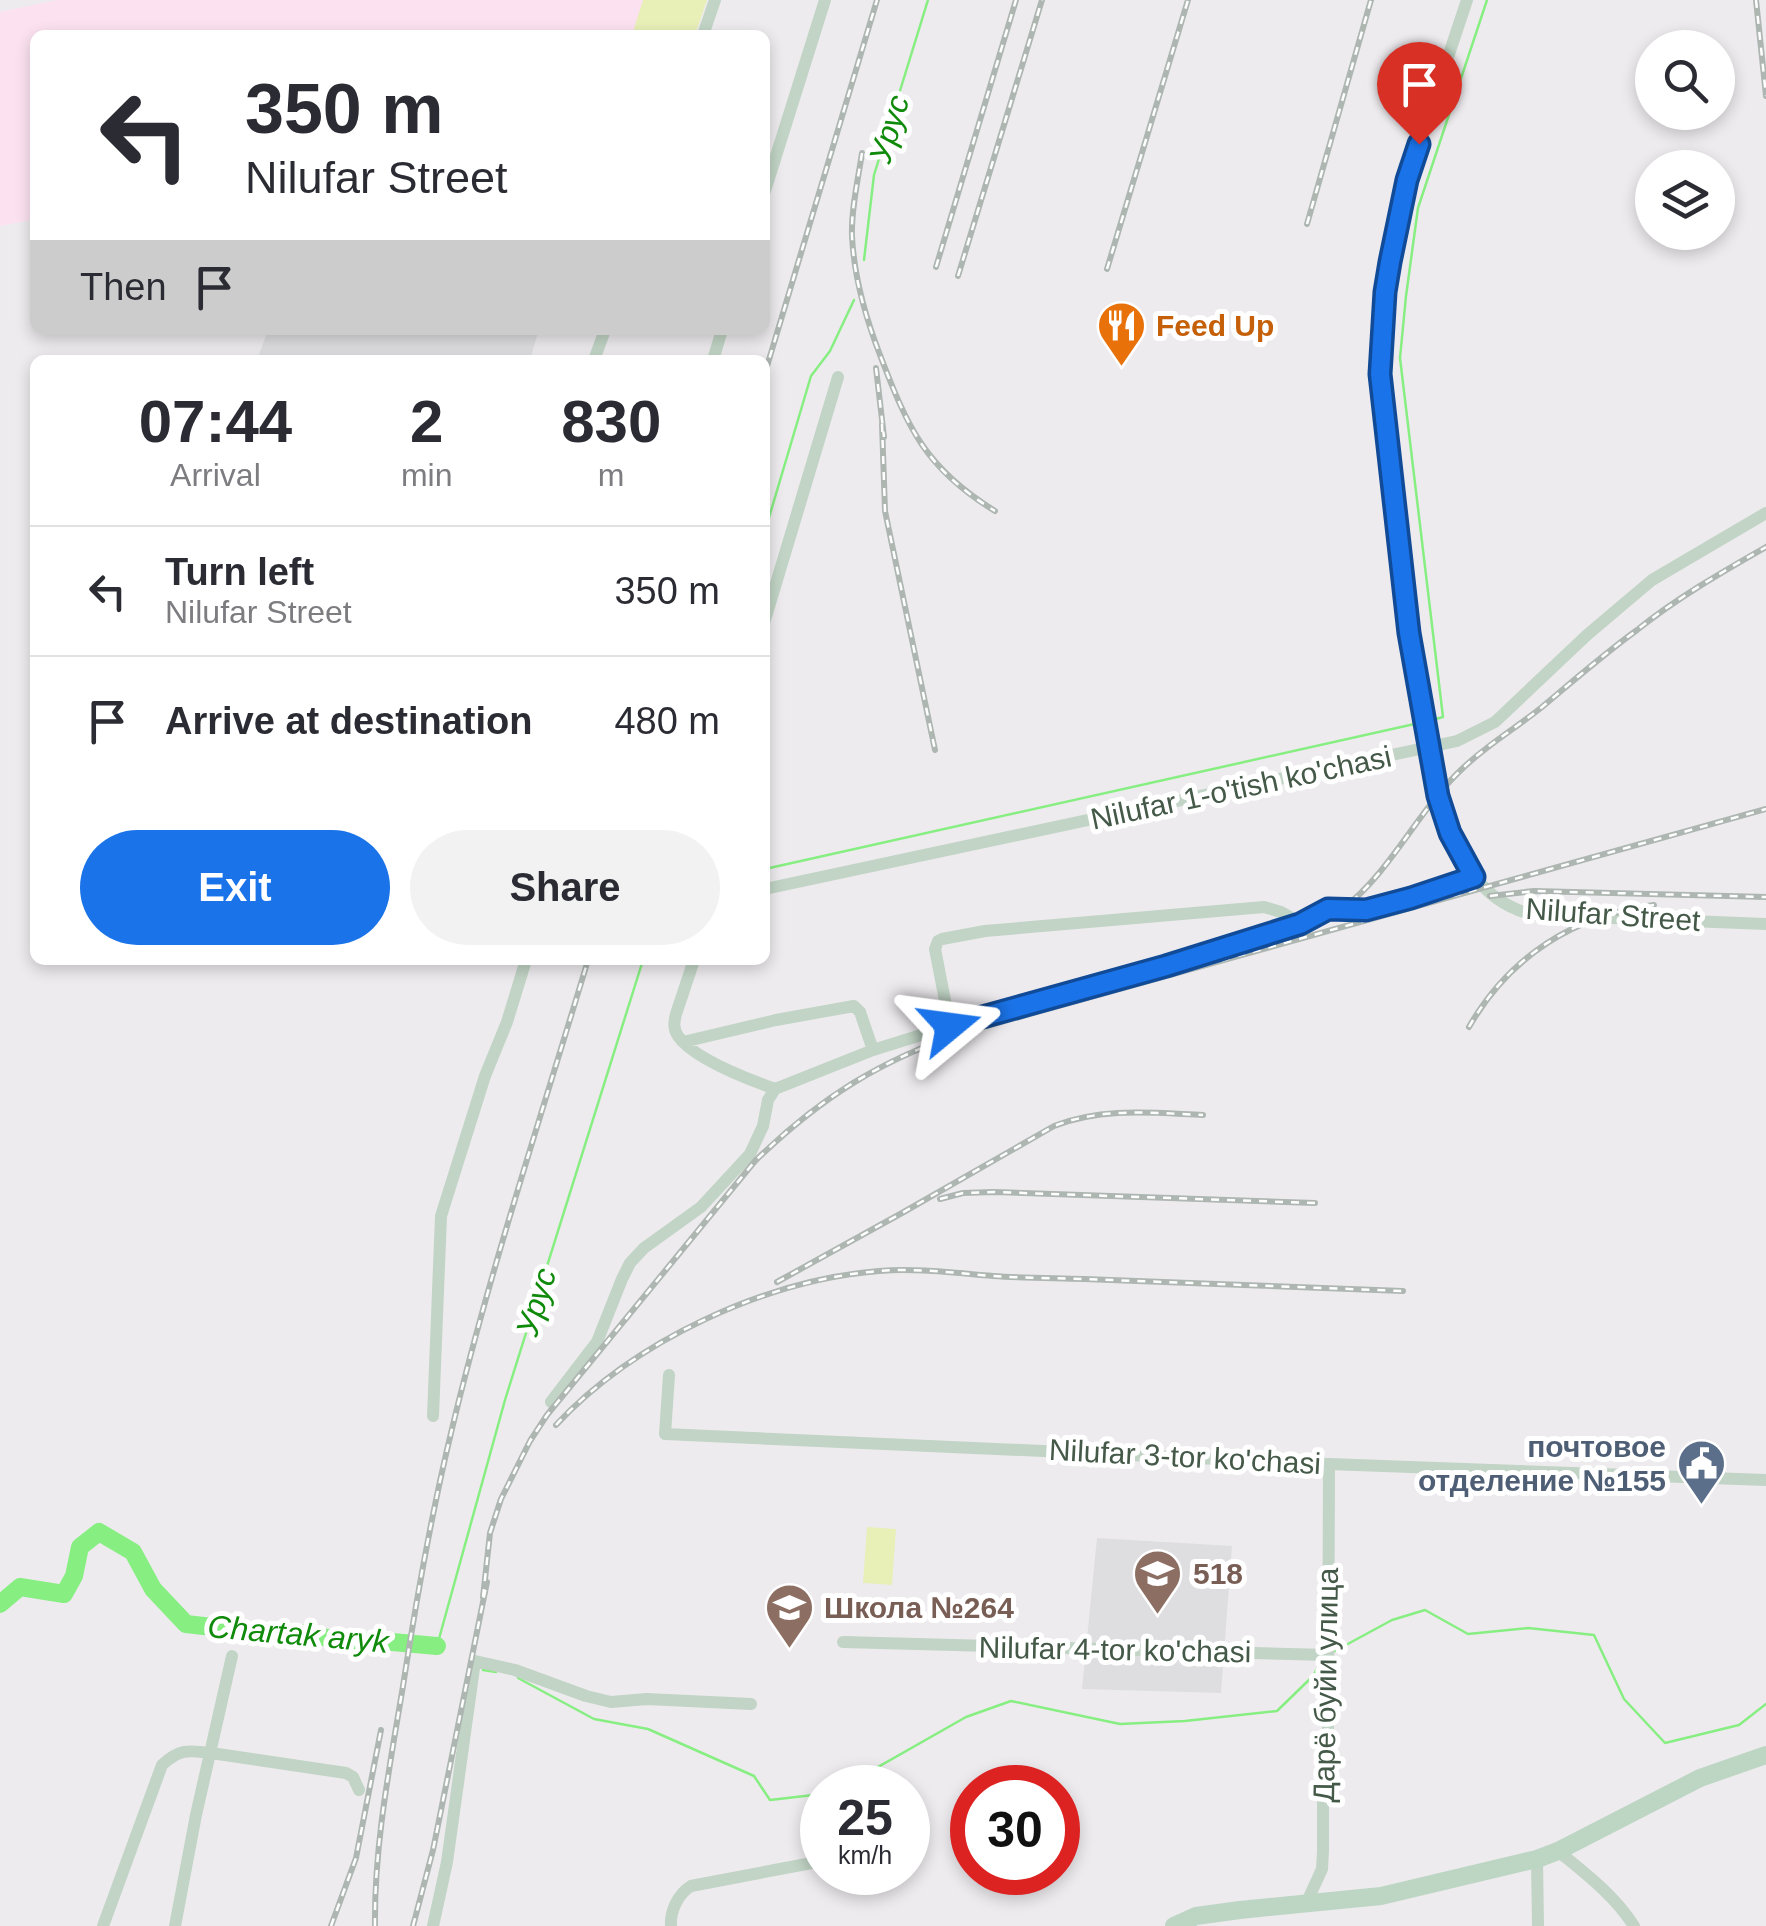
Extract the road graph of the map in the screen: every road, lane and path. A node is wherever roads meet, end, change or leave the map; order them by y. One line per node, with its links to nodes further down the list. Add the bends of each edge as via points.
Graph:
1 (715, 0): 4 (street)
2 (825, 0): 5 (street)
3 (1467, 0): 9 (street, Nilufar Street, via 1407,180 1385,292 1380,374)
4 (705, 30)
5 (770, 175)
6 (838, 377): 8 (street)
7 (1766, 513): 9 (street, Nilufar 1-o'tish ko'chasi, via 1652,580 1495,722)
8 (770, 603)
9 (1429, 748): 10 (street, Nilufar Street, via 1444,818); 11 (street, Nilufar 1-o'tish ko'chasi)
10 (1474, 877): 12 (street, via 1366,910 1328,909); 13 (street, Nilufar Street, via 1504,905 1535,915)
11 (770, 888)
12 (1300, 924): 16 (street); 16 (street, via 1264,906 938,940)
13 (1766, 924)
14 (524, 965): 22 (street, via 441,1216)
15 (692, 965): 17 (street, via 674,1022)
16 (950, 1026): 18 (street)
17 (684, 1042): 18 (street, via 854,1006); 19 (street, via 730,1072)
18 (873, 1050): 19 (street)
19 (775, 1090): 21 (street, via 750,1154 701,1207 630,1263 597,1342)
20 (669, 1374): 23 (street, Nilufar 3-tor ko'chasi, via 665,1434)
21 (551, 1402)
22 (433, 1416)
23 (1329, 1464): 24 (street, Nilufar 3-tor ko'chasi); 26 (street, Дарё буйи улица)
24 (1766, 1480)
25 (843, 1642): 26 (street, Nilufar 4-tor ko'chasi)
26 (1328, 1655): 35 (street, Дарё буйи улица, via 1322,1869)
27 (232, 1656): 29 (street)
28 (751, 1704): 39 (street, via 611,1702 475,1661)
29 (211, 1753): 31 (street, via 346,1773); 37 (street, via 173,1755 162,1766); 38 (street)
30 (1766, 1755): 32 (street, via 1700,1778)
31 (359, 1790)
32 (1558, 1851): 33 (street); 42 (street, via 1606,1891)
33 (1536, 1859): 35 (street, via 1381,1896); 36 (street)
34 (800, 1865): 40 (street, via 691,1886 670,1916)
35 (1306, 1904): 41 (street, via 1196,1916)
36 (1538, 1925)
37 (103, 1926)
38 (175, 1926)
39 (433, 1926)
40 (671, 1926)
41 (1174, 1926)
42 (1634, 1926)

